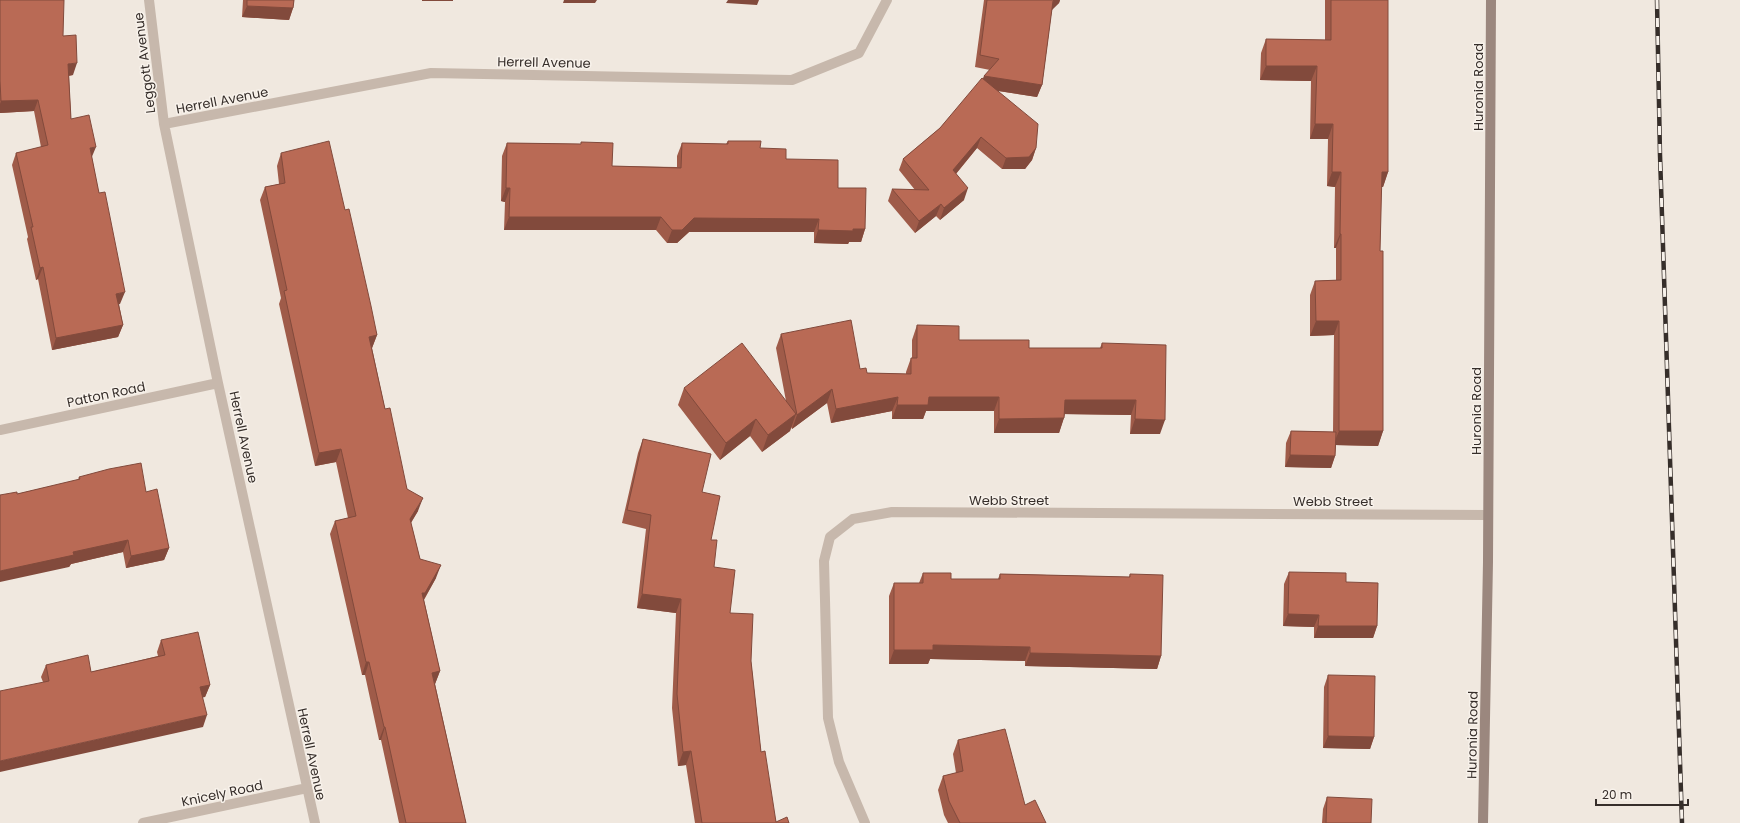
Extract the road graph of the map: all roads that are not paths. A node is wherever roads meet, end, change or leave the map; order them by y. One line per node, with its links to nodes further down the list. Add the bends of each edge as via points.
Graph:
1 (149, 0): 4 (street, Leggott Avenue)
2 (887, 0): 4 (street, Herrell Avenue, via 859,53 792,80 431,72)
3 (1491, 0): 7 (main road, Huronia Road)
4 (164, 124): 5 (street, Herrell Avenue)
5 (218, 383): 6 (street, Patton Road); 8 (street, Herrell Avenue)
6 (0, 430)
7 (1488, 515): 11 (street, Webb Street, via 892,512 853,519 830,537 824,561 828,718 839,762); 12 (main road, Huronia Road)
8 (306, 788): 9 (street, Knicely Road); 10 (street, Herrell Avenue)
9 (143, 823)
10 (315, 823)
11 (865, 823)
12 (1483, 823)

